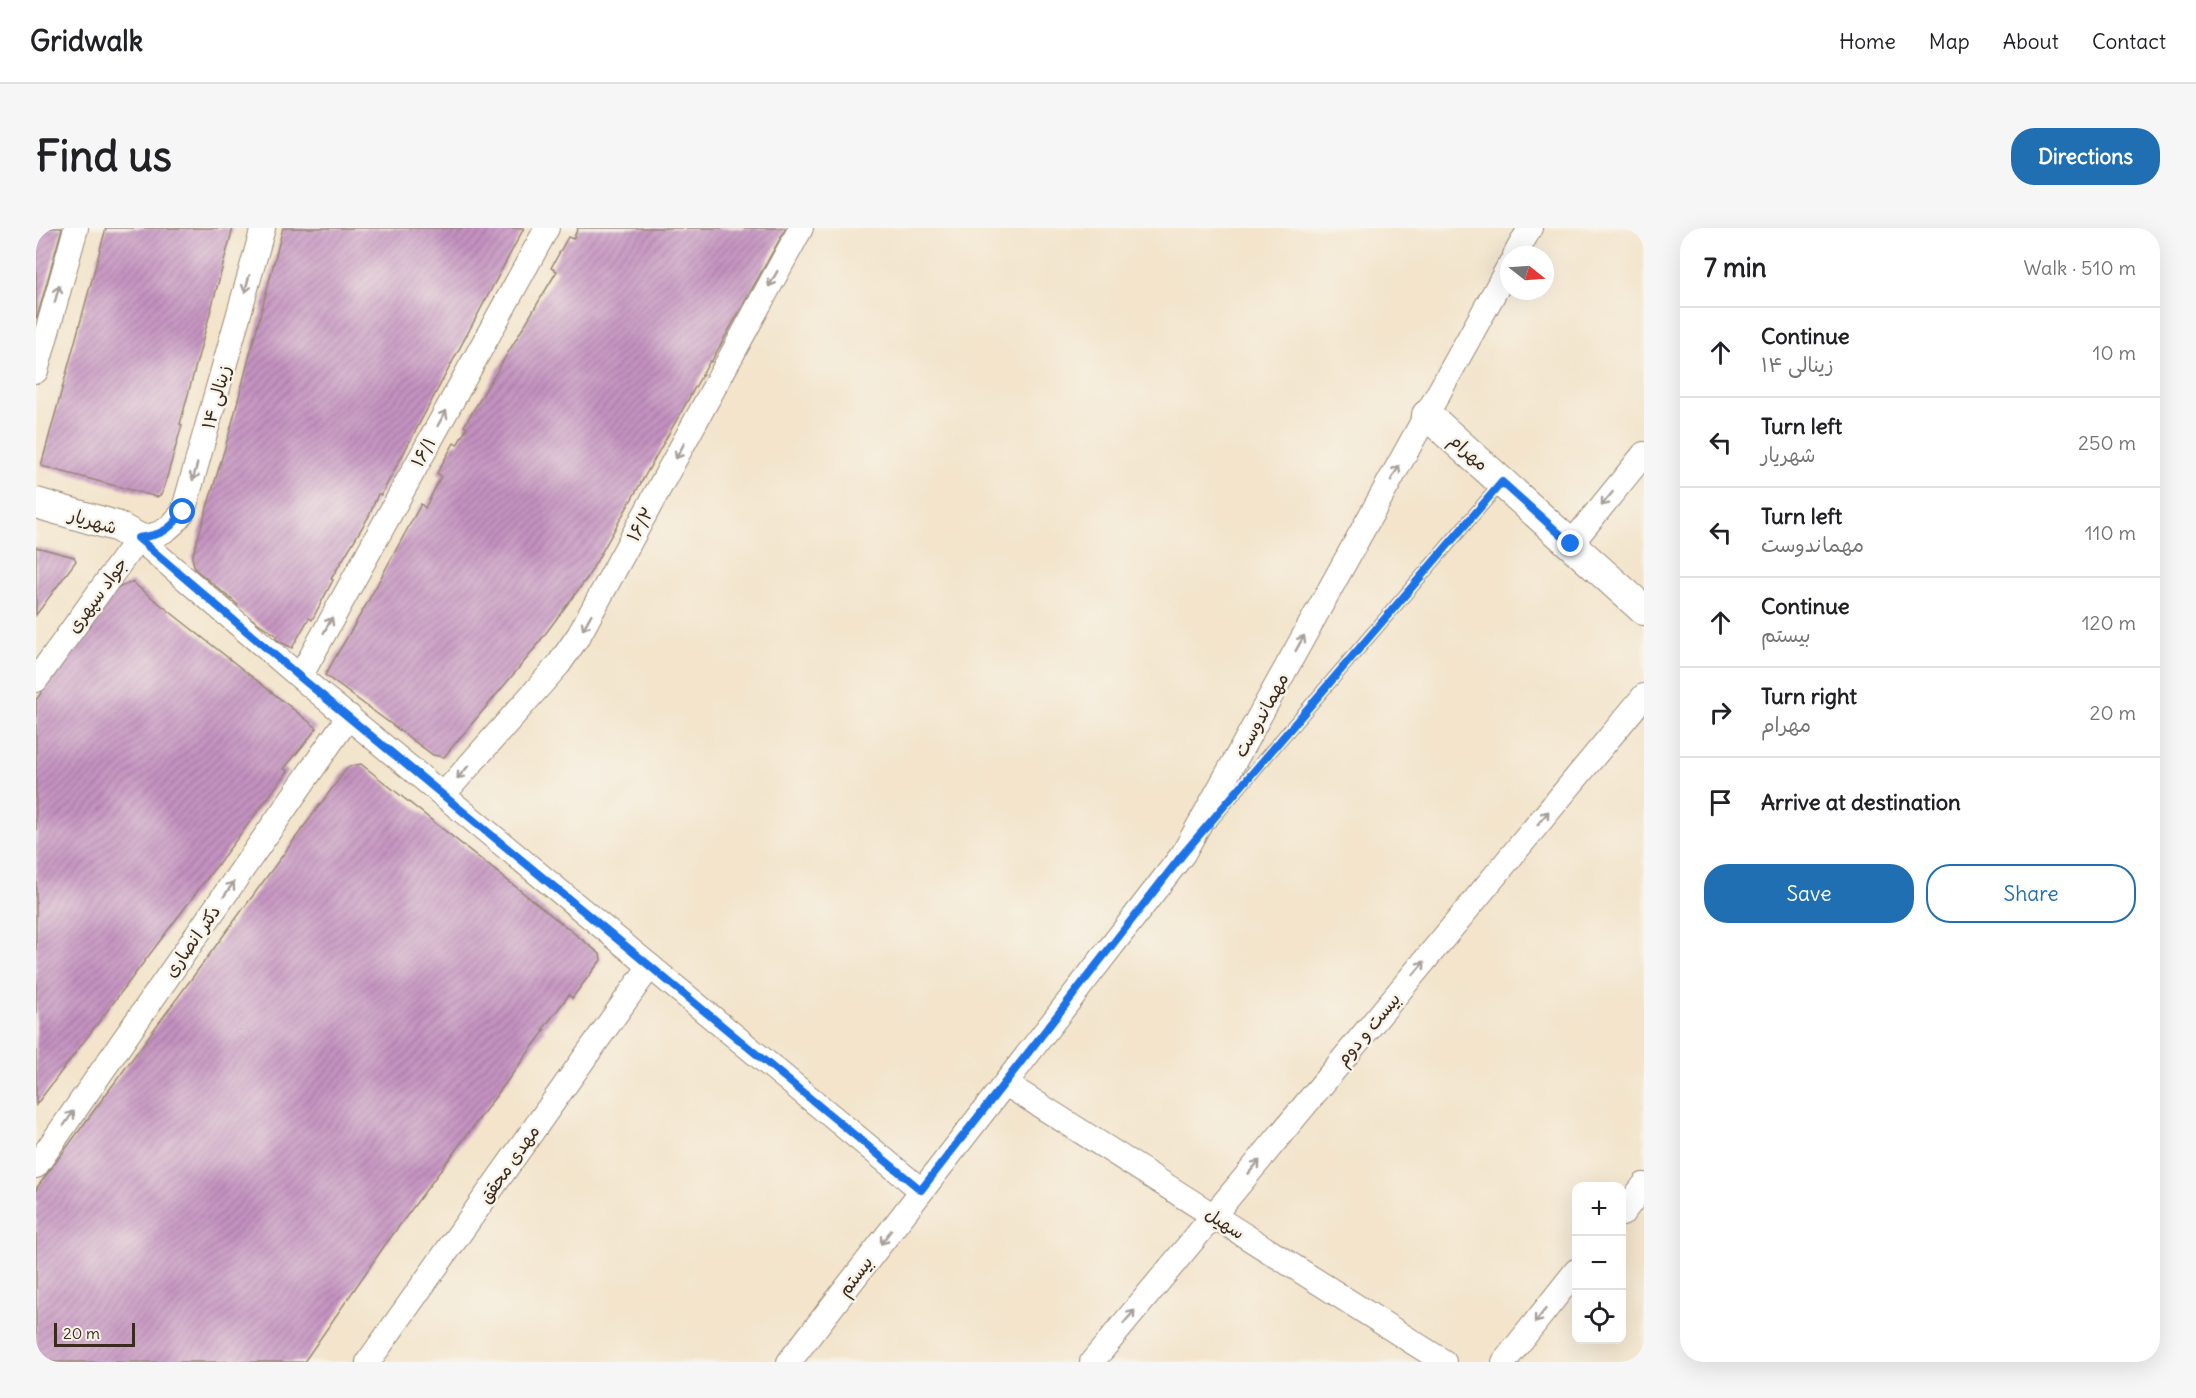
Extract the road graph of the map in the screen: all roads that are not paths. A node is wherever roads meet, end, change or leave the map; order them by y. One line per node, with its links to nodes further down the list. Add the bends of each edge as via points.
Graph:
1 (76, 228): 8 (street, one-way to 1)
2 (263, 228): 13 (street, زینالی ۱۴, one-way to 13, via 185,507 174,524 156,536)
3 (547, 228): 16 (street, ۱۶/۱, one-way to 3)
4 (801, 228): 20 (street, ۱۶/۲, one-way to 20, via 579,635 559,664)
5 (1530, 228): 6 (street)
6 (1520, 246)
7 (1500, 282): 9 (street, مهماندوست)
8 (36, 371)
9 (1427, 415): 11 (street, مهرام); 21 (street, مهماندوست, one-way to 9)
10 (1644, 454): 14 (street, one-way to 14)
11 (1502, 482): 14 (street, مهرام); 21 (lane)
12 (36, 503): 13 (street, شهریار)
13 (127, 532): 16 (street, شهریار); 17 (street, جواد سپهری)
14 (1571, 544): 15 (street, مهرام)
15 (1644, 610)
16 (300, 677): 19 (street, شهریار)
17 (36, 681)
18 (1644, 696): 28 (street, بیست و دوم, one-way to 18)
19 (349, 717): 20 (street, شهریار); 24 (street, دکتر انصاری, one-way to 19)
20 (443, 795): 22 (street, شهریار)
21 (1183, 854): 23 (street, مهماندوست)
22 (650, 966): 26 (street, شهریار); 30 (street, مهدی محقق)
23 (1006, 1084): 26 (street, مهماندوست); 28 (street, سهیل)
24 (36, 1166)
25 (1644, 1185): 27 (street)
26 (921, 1190): 31 (street, بیستم, one-way to 31)
27 (1626, 1209)
28 (1214, 1216): 32 (street, بیست و دوم, one-way to 28); 33 (street, سهیل)
29 (1572, 1275): 34 (street, one-way to 34)
30 (368, 1362)
31 (789, 1362)
32 (1092, 1362)
33 (1444, 1362)
34 (1504, 1362)

